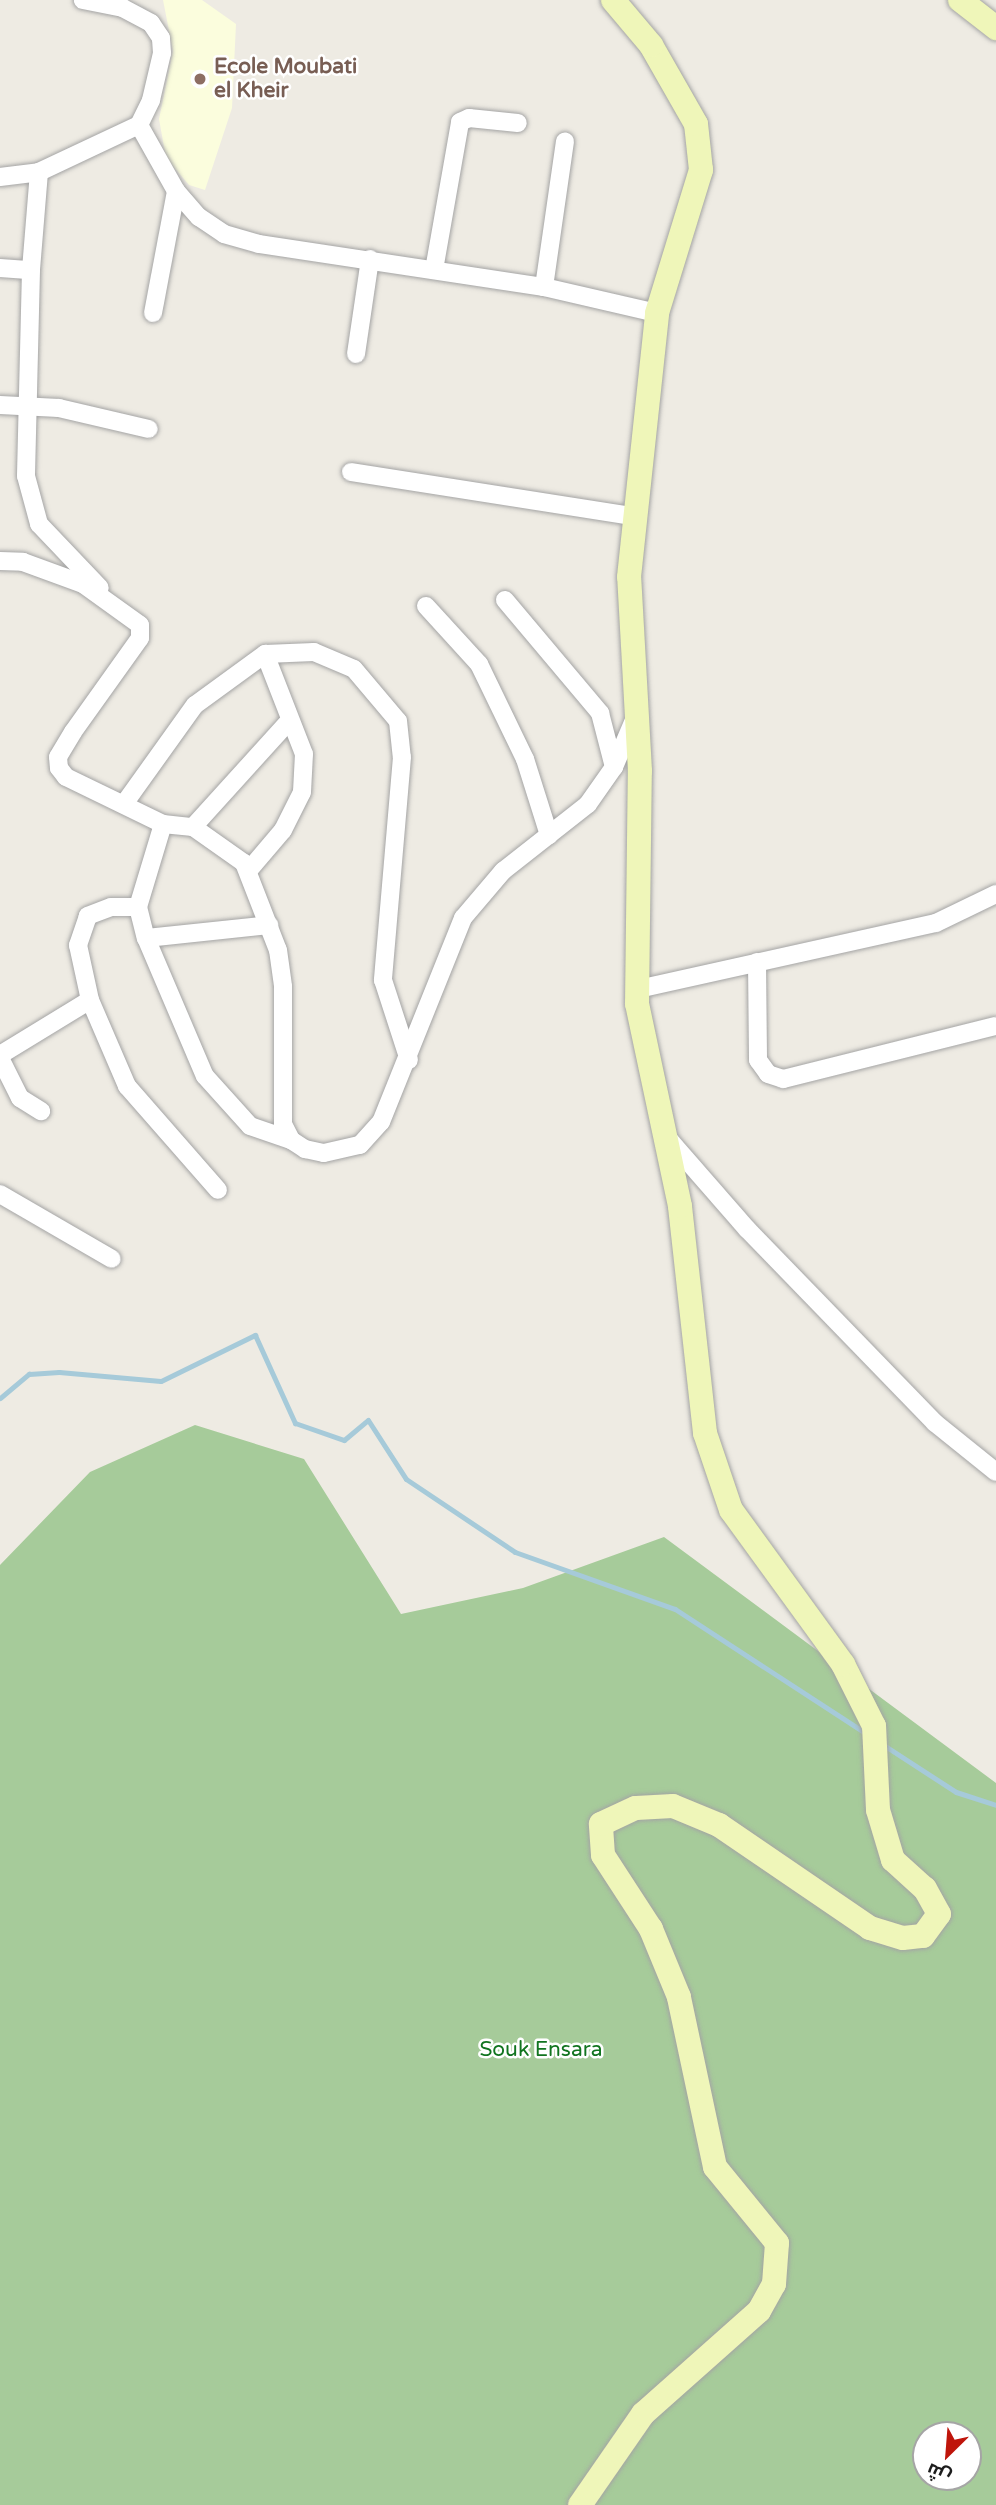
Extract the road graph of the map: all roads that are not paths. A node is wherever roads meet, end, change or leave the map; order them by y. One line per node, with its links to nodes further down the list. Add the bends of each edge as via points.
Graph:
1 (83, 0): 6 (street, via 123,8 151,23 161,38 158,75)
2 (612, 0): 17 (street, via 651,45 696,124 701,170)
3 (960, 0): 4 (street)
4 (996, 28)
5 (518, 124): 14 (street, via 469,118 460,122)
6 (139, 125): 8 (street); 10 (street)
7 (565, 142): 15 (street)
8 (39, 172): 9 (street); 13 (street)
9 (0, 177)
10 (176, 191): 11 (street, via 198,217 233,237); 16 (street)
11 (370, 259): 14 (street); 18 (street)
12 (0, 268): 13 (street)
13 (31, 270): 20 (street)
14 (434, 270): 15 (street)
15 (544, 287): 17 (street)
16 (153, 313)
17 (657, 313): 23 (street)
18 (356, 354)
19 (0, 405): 20 (street)
20 (27, 405): 21 (street); 26 (street, via 26,476 39,524)
21 (149, 429)
22 (351, 472): 23 (street)
23 (632, 516): 30 (street, via 629,577)
24 (0, 561): 26 (street, via 23,562 83,584)
25 (505, 600): 31 (street, via 600,713)
26 (118, 605): 32 (street, via 140,625 140,638 58,757 66,777)
27 (426, 606): 35 (street, via 479,664 524,759)
28 (265, 654): 29 (street); 32 (street, via 195,705); 46 (street, via 314,652 354,669 398,721 402,757 383,980)
29 (290, 720): 34 (street); 36 (street, via 304,754 302,792 283,830)
30 (634, 720): 31 (street); 42 (street, via 640,771)
31 (614, 767): 35 (street, via 588,804)
32 (124, 804): 33 (street)
33 (163, 824): 34 (street); 38 (street)
34 (193, 827): 36 (street)
35 (549, 835): 46 (street, via 480,893 463,918 447,948)
36 (249, 870): 39 (street)
37 (996, 894): 41 (street, via 936,923)
38 (138, 907): 40 (street); 43 (street, via 111,907 88,916 78,946)
39 (269, 925): 40 (street); 49 (street, via 283,987 283,1124)
40 (146, 938): 49 (street, via 205,1076 250,1126)
41 (757, 962): 42 (street); 44 (street, via 758,1060 768,1074 783,1079)
42 (638, 989): 48 (street)
43 (90, 1000): 45 (street); 50 (street, via 127,1086)
44 (996, 1026)
45 (0, 1056): 47 (street, via 20,1098)
46 (409, 1060): 49 (street, via 381,1122 360,1145 324,1153)
47 (41, 1111)
48 (663, 1133): 53 (street, via 747,1229 926,1413); 54 (street, via 680,1206 705,1433 731,1510 843,1664 874,1726 878,1810 893,1860 925,1889 939,1914 923,1936 903,1938 870,1928 719,1825 673,1806 636,1808 601,1824 603,1855 651,1929 679,1997 715,2166 777,2243 774,2284 759,2311 643,2414)
49 (291, 1140)
50 (218, 1190)
51 (0, 1194): 52 (street)
52 (112, 1259)
53 (996, 1472)
54 (580, 2505)

